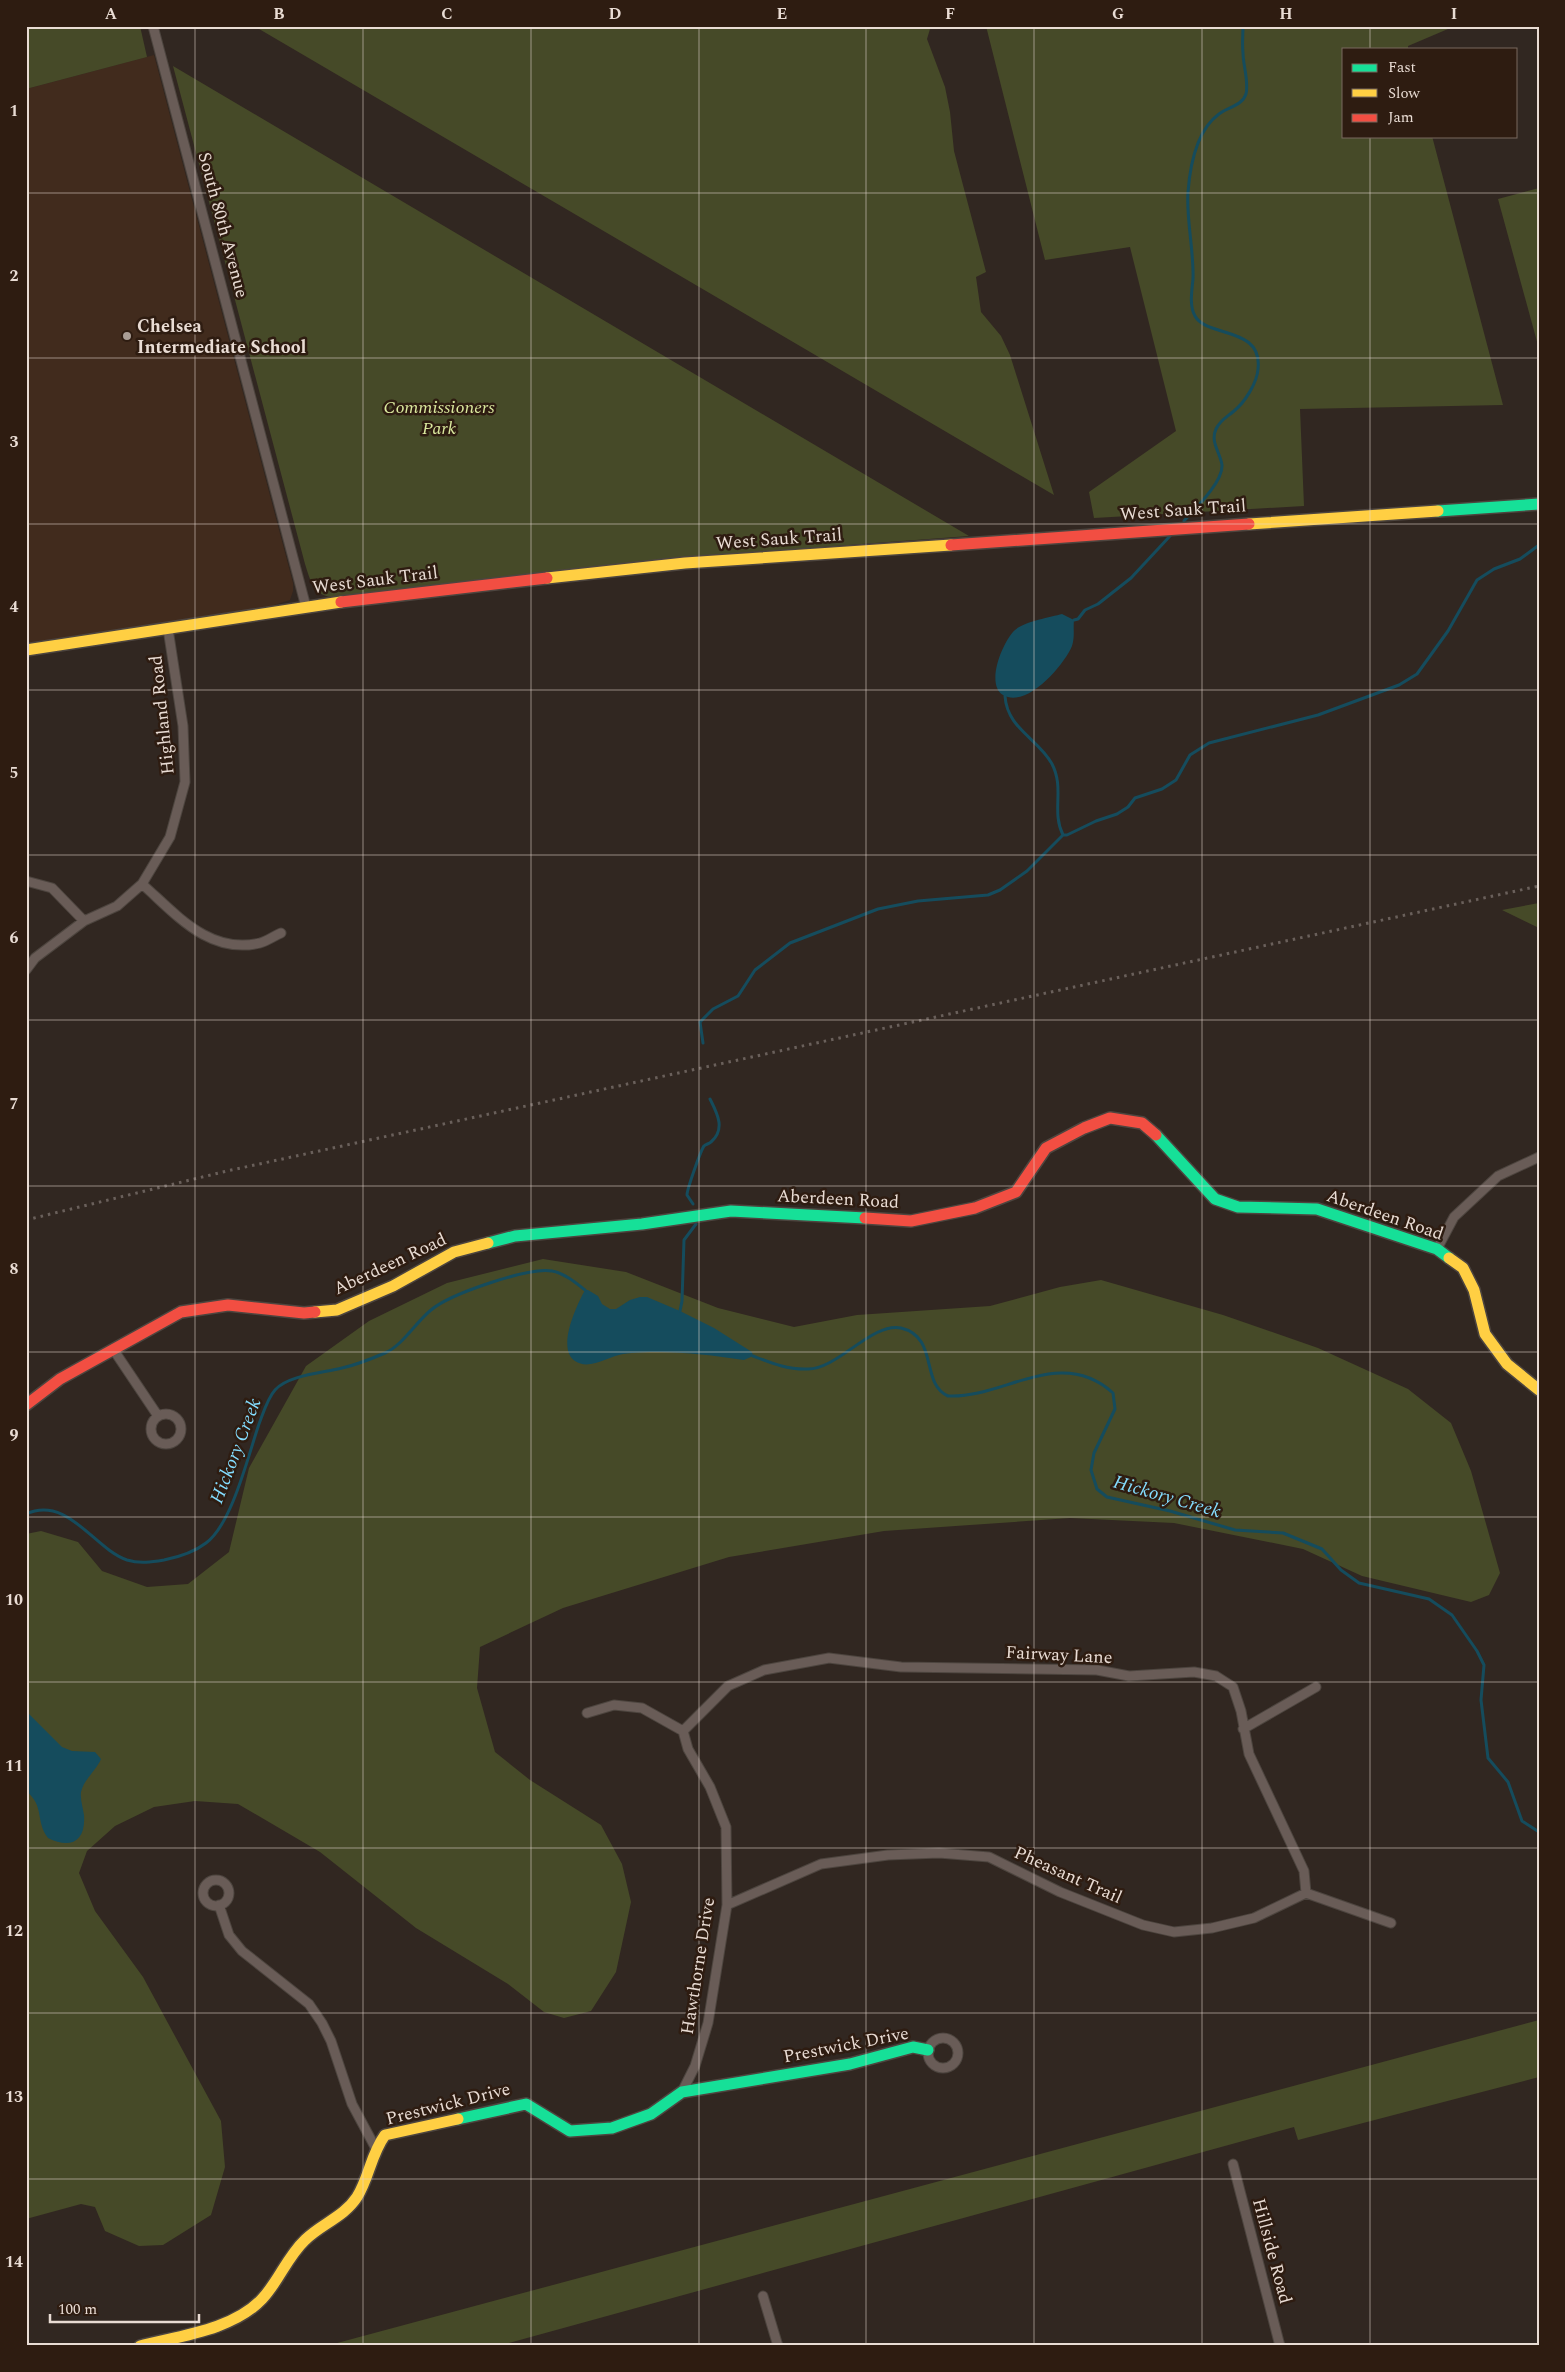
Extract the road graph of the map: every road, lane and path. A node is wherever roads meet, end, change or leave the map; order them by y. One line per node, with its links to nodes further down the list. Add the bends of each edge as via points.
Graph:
1 (154, 26): 3 (street, South 80th Avenue)
2 (1539, 504): 3 (street, West Sauk Trail, via 685,563)
3 (306, 607): 4 (street, West Sauk Trail)
4 (168, 629): 5 (street, West Sauk Trail); 7 (street, Highland Road, via 183,726 185,782 170,837)
5 (26, 650)
6 (26, 881): 8 (street, via 52,888)
7 (142, 884): 8 (street, Highland Road, via 117,906); 9 (street, via 192,929 222,945 260,943)
8 (84, 921): 10 (street, Highland Road, via 35,958)
9 (281, 933)
10 (26, 970)
11 (1539, 1157): 12 (street, via 1498,1176 1454,1217)
12 (1437, 1249): 13 (street, Aberdeen Road, via 1317,1209 1238,1207 1215,1199 1166,1144 1142,1123 1110,1118 1046,1148 1016,1192 974,1208 911,1221 730,1211 642,1224 515,1236 454,1252 393,1286 337,1310 304,1313 228,1305 181,1312); 14 (street, Aberdeen Road, via 1462,1268 1474,1290 1490,1342 1507,1364)
13 (113, 1349): 15 (street, Aberdeen Road, via 60,1379); 16 (street)
14 (1539, 1390)
15 (26, 1405)
16 (158, 1416)
17 (1316, 1687): 19 (street)
18 (587, 1713): 20 (street, via 614,1705 642,1708)
19 (1243, 1729): 20 (street, Fairway Lane, via 1233,1687 1216,1676 1194,1672 1129,1676 1097,1670 901,1667 829,1658 764,1670 728,1686); 21 (street, Fairway Lane, via 1248,1754 1304,1871)
20 (683, 1731): 23 (street, Hawthorne Drive, via 688,1749 710,1787 726,1827)
21 (1306, 1893): 23 (street, Pheasant Trail, via 1254,1918 1212,1928 1174,1932 1143,1925 1060,1892 989,1857 939,1853 888,1855 820,1864); 24 (street)
22 (219, 1905): 27 (street, via 229,1935 242,1951 309,2004 322,2024 352,2104)
23 (726, 1905): 26 (street, Hawthorne Drive, via 708,2023 695,2066)
24 (1391, 1922)
25 (928, 2050): 26 (street, Prestwick Drive, via 913,2048 850,2064)
26 (682, 2092): 27 (street, Prestwick Drive, via 651,2114 612,2128 570,2131 526,2104 384,2135)
27 (375, 2147): 30 (street, Prestwick Drive, via 357,2197 342,2214 303,2242 261,2300 230,2321)
28 (1233, 2164): 32 (street, Hillside Road)
29 (763, 2296): 31 (street)
30 (140, 2346)
31 (778, 2346)
32 (1280, 2346)

